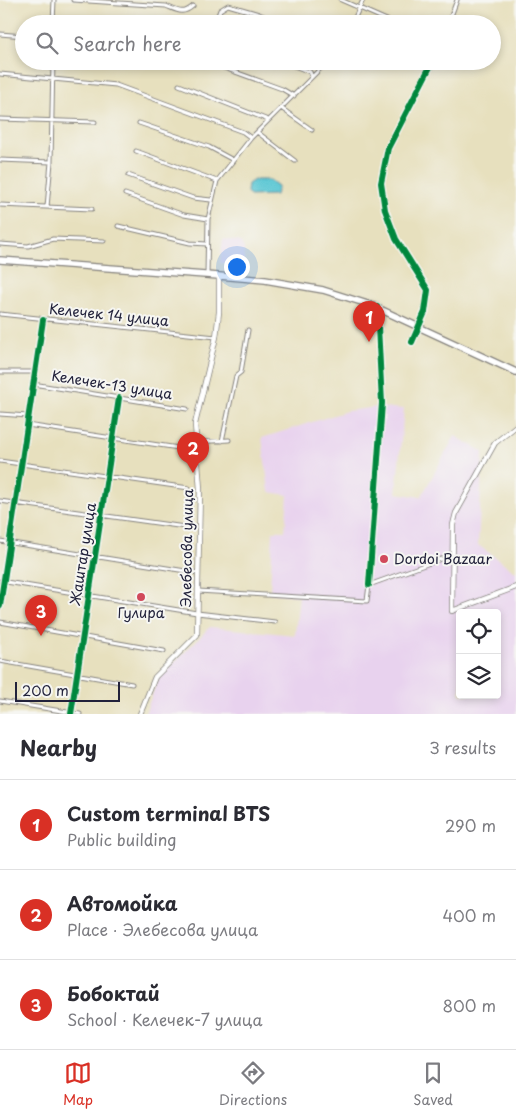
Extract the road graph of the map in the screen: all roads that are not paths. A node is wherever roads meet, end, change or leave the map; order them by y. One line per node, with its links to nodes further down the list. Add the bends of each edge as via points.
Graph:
1 (54, 0): 9 (street)
2 (73, 0): 6 (street)
3 (341, 0): 8 (street)
4 (363, 0): 8 (street)
5 (457, 0): 14 (street)
6 (143, 2): 7 (street, via 180,12 186,12)
7 (193, 6)
8 (360, 8): 12 (street); 13 (street)
9 (53, 15)
10 (218, 15): 11 (street, via 228,5)
11 (261, 15)
12 (356, 15)
13 (376, 15)
14 (451, 15)
15 (0, 34): 16 (street)
16 (15, 35)
17 (53, 70): 24 (street)
18 (230, 70): 26 (street)
19 (305, 70): 23 (street)
20 (319, 70): 23 (street)
21 (428, 70): 61 (street, via 388,148 381,183 385,210 396,240 428,290 425,312)
22 (0, 74): 24 (street)
23 (312, 77): 26 (street)
24 (53, 78): 30 (street); 35 (street, via 116,85 243,132)
25 (179, 85): 29 (street)
26 (294, 96): 27 (street)
27 (281, 108): 29 (street); 33 (street)
28 (0, 119): 30 (street)
29 (268, 120): 34 (street)
30 (52, 121): 31 (street); 40 (street)
31 (95, 122)
32 (139, 123): 38 (street, via 209,147)
33 (312, 130)
34 (256, 132): 35 (street); 39 (street)
35 (251, 138): 38 (street)
36 (136, 151): 42 (street)
37 (0, 160): 40 (street)
38 (233, 160): 42 (street)
39 (295, 161)
40 (51, 162): 46 (street)
41 (128, 176): 44 (street, via 193,198)
42 (217, 182): 44 (street)
43 (125, 194): 48 (street, via 184,215)
44 (211, 200): 48 (street)
45 (0, 205): 46 (street)
46 (47, 208): 47 (street)
47 (92, 209)
48 (208, 219): 52 (street)
49 (118, 226): 52 (street)
50 (104, 241): 51 (street, via 53,240 28,246)
51 (0, 244)
52 (207, 244): 54 (street)
53 (0, 260): 54 (highway)
54 (207, 275): 55 (highway)
55 (219, 276): 56 (highway, via 323,290); 60 (main road, Элебесова улица)
56 (377, 307): 64 (highway); 91 (street, via 382,403)
57 (0, 314): 58 (street, Келечек 14 улица)
58 (42, 320): 60 (street, Келечек 14 улица); 63 (street)
59 (248, 330): 74 (street, via 241,372 236,376)
60 (216, 337): 75 (main road, Элебесова улица, via 197,410)
61 (412, 342)
62 (0, 372): 63 (street, Келечек-13 улица)
63 (34, 372): 65 (street)
64 (516, 372)
65 (33, 384): 66 (street, Келечек-13 улица); 69 (street)
66 (119, 398): 67 (street, Келечек-13 улица); 72 (street, Жаштар улица)
67 (187, 408)
68 (0, 414): 69 (street)
69 (28, 416): 70 (street)
70 (27, 425): 72 (street); 78 (street)
71 (516, 426): 88 (main road, via 495,443 456,513)
72 (113, 440): 76 (street); 79 (street, Жаштар улица)
73 (229, 440): 74 (street)
74 (222, 441): 75 (street)
75 (196, 442): 89 (main road, Элебесова улица, via 200,489)
76 (185, 449)
77 (0, 461): 78 (street)
78 (21, 464): 79 (street); 82 (street)
79 (107, 477): 80 (street); 83 (street, Жаштар улица)
80 (189, 488)
81 (0, 501): 82 (street)
82 (16, 503): 83 (street); 86 (street)
83 (102, 517): 84 (street); 87 (street, Жаштар улица)
84 (186, 527)
85 (0, 542): 86 (street)
86 (9, 543): 87 (street); 90 (street)
87 (96, 556): 89 (street); 94 (street, Жаштар улица)
88 (452, 558): 91 (street); 92 (main road, via 452,611)
89 (198, 573): 93 (main road, Элебесова улица)
90 (2, 581): 94 (street); 95 (street)
91 (369, 585): 93 (street, via 368,601)
92 (516, 587)
93 (198, 591): 96 (main road, Элебесова улица)
94 (89, 596): 96 (street); 99 (street, Жаштар улица)
95 (0, 606)
96 (197, 614): 98 (street); 107 (main road, Элебесова улица, via 197,635 156,677)
97 (0, 622): 99 (street)
98 (275, 622)
99 (83, 635): 100 (street); 102 (street, Жаштар улица)
100 (164, 651)
101 (0, 661): 102 (street)
102 (78, 673): 103 (street); 105 (street, Жаштар улица)
103 (132, 684)
104 (0, 701): 105 (street)
105 (71, 713): 106 (street)
106 (80, 714)
107 (140, 714)

